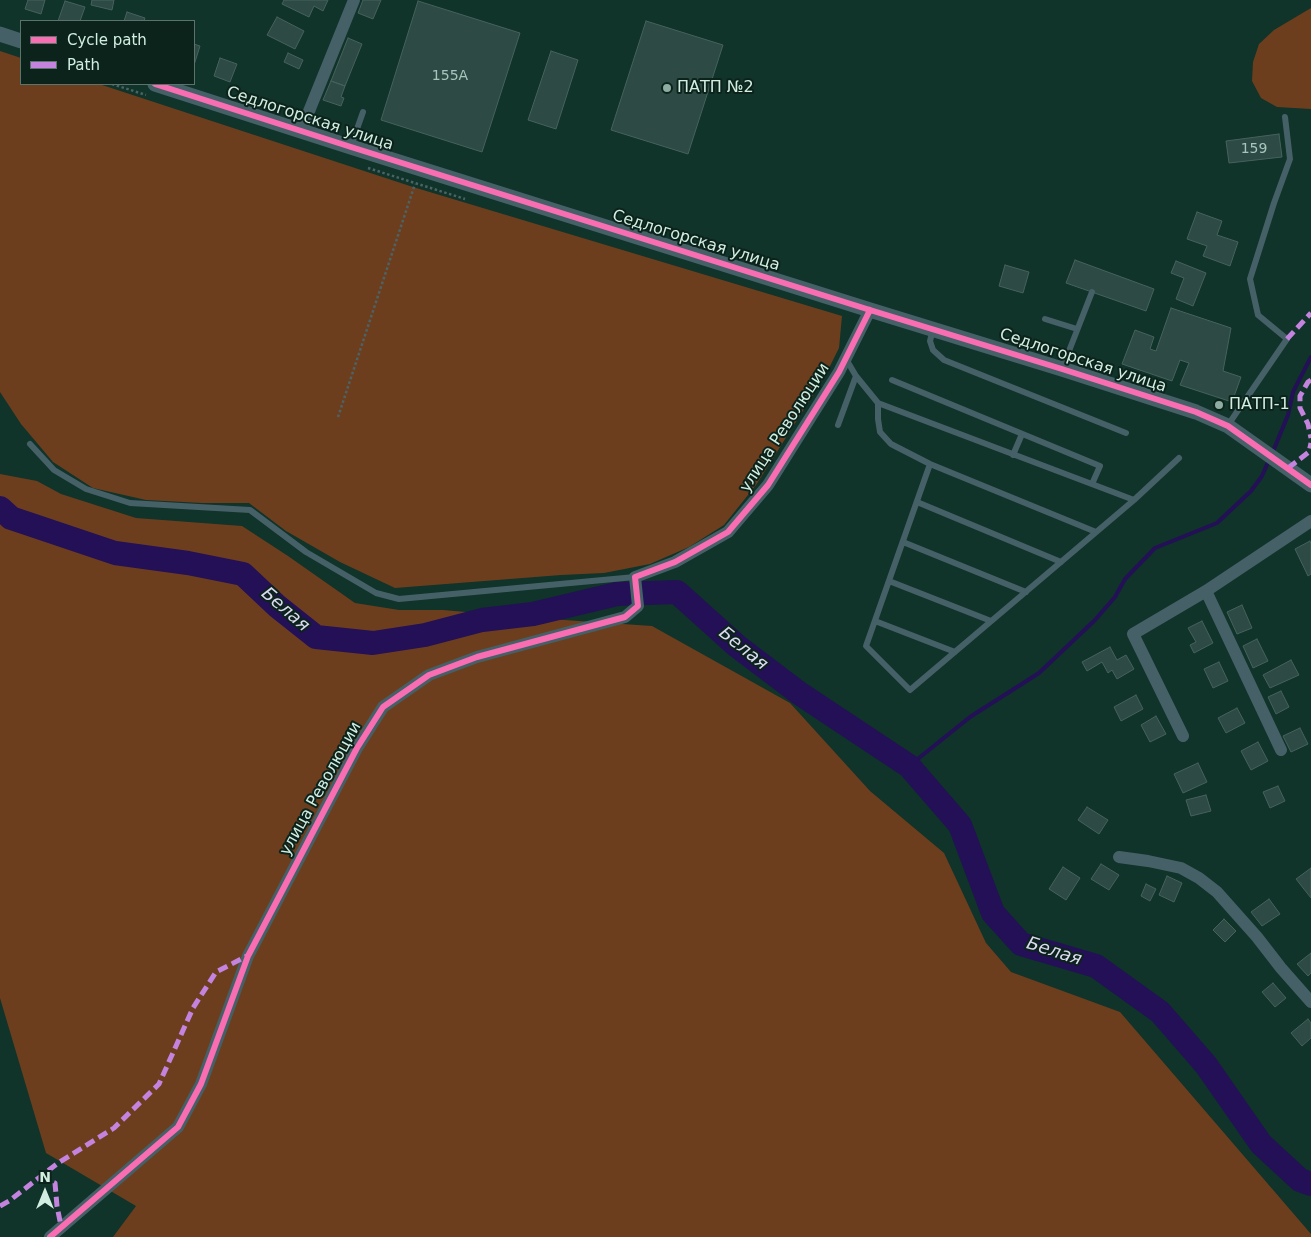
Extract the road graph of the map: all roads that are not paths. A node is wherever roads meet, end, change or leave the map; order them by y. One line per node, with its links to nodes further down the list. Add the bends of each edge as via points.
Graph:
1 (354, 0): 7 (street)
2 (0, 34): 3 (street)
3 (20, 41)
4 (158, 85): 7 (street, Седлогорская улица)
5 (363, 112): 8 (lane)
6 (1285, 117): 20 (lane, via 1290,159 1250,279 1258,315 1287,339)
7 (301, 132): 8 (street, Седлогорская улица)
8 (351, 147): 10 (street, Седлогорская улица)
9 (1092, 292): 13 (lane)
10 (870, 310): 12 (street, Седлогорская улица); 14 (street, улица Революции)
11 (1045, 319): 13 (lane)
12 (933, 329): 15 (street, Седлогорская улица); 21 (lane, via 930,341 933,350 944,360)
13 (1077, 329): 15 (lane)
14 (846, 359): 16 (lane); 35 (street, улица Революции, via 768,485 728,532 675,562)
15 (1062, 369): 20 (street, Седлогорская улица, via 1196,412)
16 (856, 376): 18 (lane); 19 (lane)
17 (892, 380): 22 (lane)
18 (878, 404): 24 (lane); 26 (lane, via 880,432 891,444)
19 (838, 425)
20 (1228, 426): 28 (street, Седлогорская улица)
21 (1126, 433)
22 (1022, 434): 24 (lane); 27 (lane, via 1100,466)
23 (30, 444): 35 (lane, via 54,470 86,489 130,503 250,510 306,552 376,593 399,599)
24 (1013, 455): 27 (lane)
25 (1179, 458): 29 (lane)
26 (930, 464): 30 (lane); 32 (lane)
27 (1092, 484): 29 (lane)
28 (1311, 485)
29 (1134, 500): 32 (lane)
30 (917, 502): 33 (lane); 34 (lane)
31 (1311, 521): 37 (street)
32 (1096, 532): 34 (lane)
33 (903, 542): 36 (lane); 38 (lane)
34 (1061, 562): 38 (lane)
35 (635, 577): 46 (street, улица Революции, via 638,606 625,617 477,657 429,675 383,707 357,748 248,956 201,1084 178,1127)
36 (889, 581): 39 (lane); 40 (lane)
37 (1206, 591): 42 (street, via 1133,634); 43 (street)
38 (1026, 592): 40 (lane)
39 (875, 621): 41 (lane); 41 (lane, via 866,646 910,690)
40 (991, 621): 41 (lane)
41 (955, 652)
42 (1183, 736)
43 (1281, 750)
44 (1119, 857): 45 (street, via 1181,868 1200,878 1217,892)
45 (1309, 997)
46 (50, 1237)

